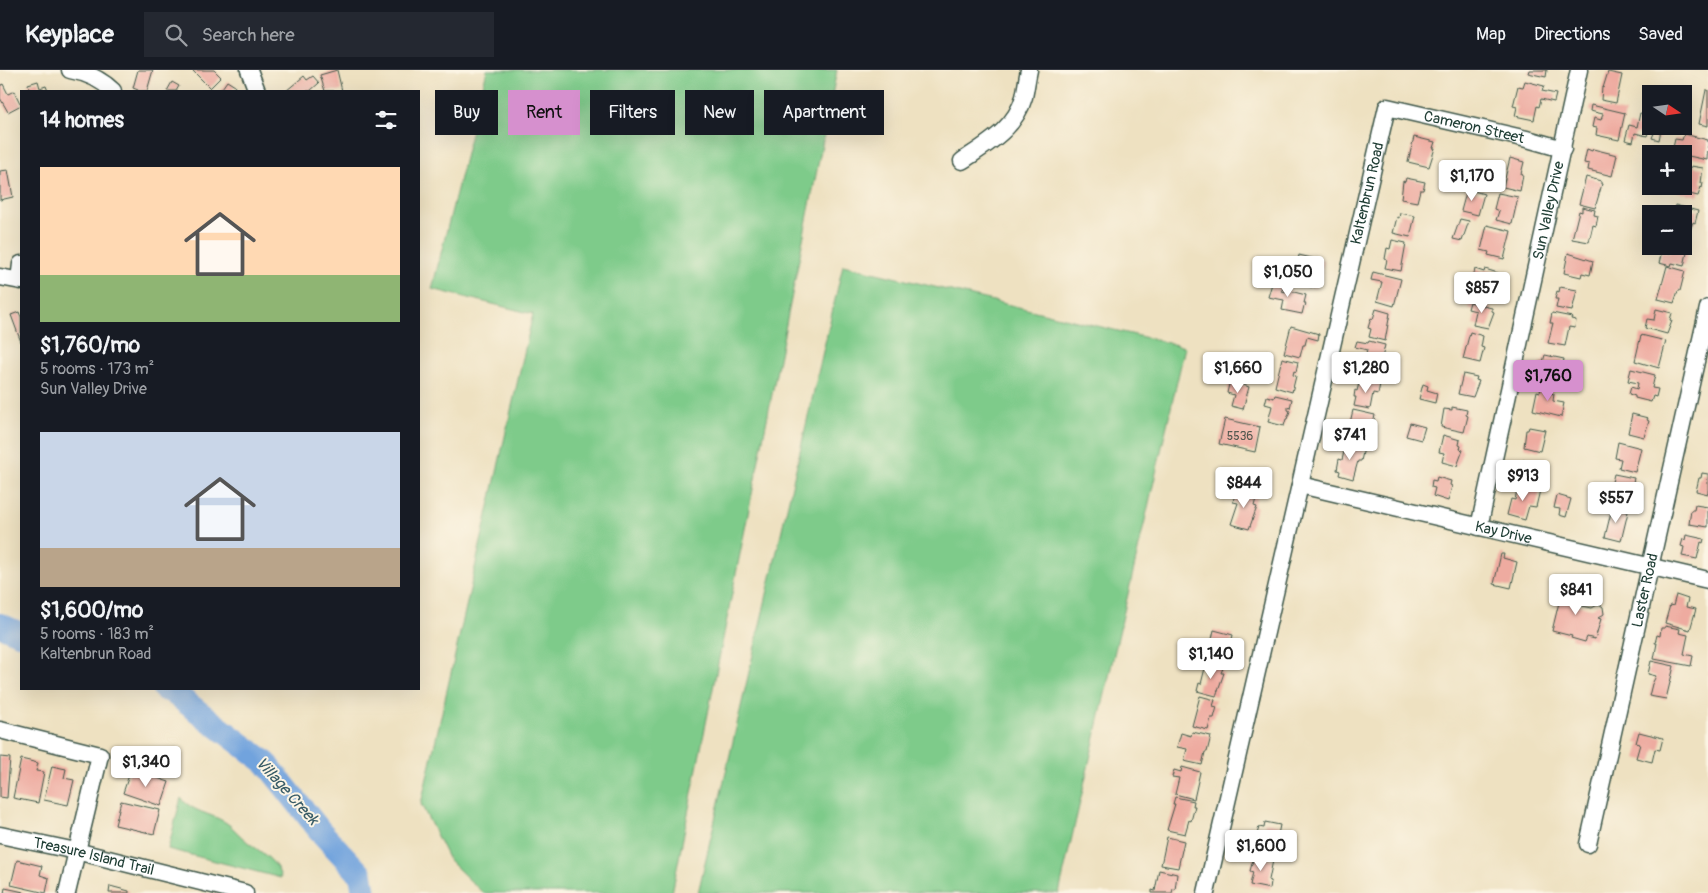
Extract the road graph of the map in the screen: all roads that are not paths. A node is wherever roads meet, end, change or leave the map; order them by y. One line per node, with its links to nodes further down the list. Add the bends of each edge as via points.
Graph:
1 (70, 70): 5 (street, via 85,72)
2 (250, 70): 6 (street)
3 (1029, 70): 9 (street, via 1023,99 1014,120 1000,136)
4 (1579, 70): 8 (street, Sun Valley Drive)
5 (112, 90)
6 (257, 90)
7 (1387, 107): 8 (street, Cameron Street); 13 (street, Kaltenbrun Road)
8 (1562, 149): 14 (street, Sun Valley Drive)
9 (962, 161)
10 (0, 277): 11 (street)
11 (20, 281)
12 (1708, 308): 15 (street, Laster Road)
13 (1300, 485): 14 (street, Kay Drive); 23 (street, Kaltenbrun Road)
14 (1479, 527): 15 (street, Kay Drive)
15 (1650, 566): 16 (street, Kay Drive); 19 (street, Laster Road)
16 (1708, 580)
17 (0, 730): 20 (street, via 100,755)
18 (0, 835): 20 (street, Treasure Island Trail)
19 (1588, 844)
20 (76, 851): 21 (street); 22 (street, Treasure Island Trail)
21 (66, 893)
22 (245, 893)
23 (1206, 893)

